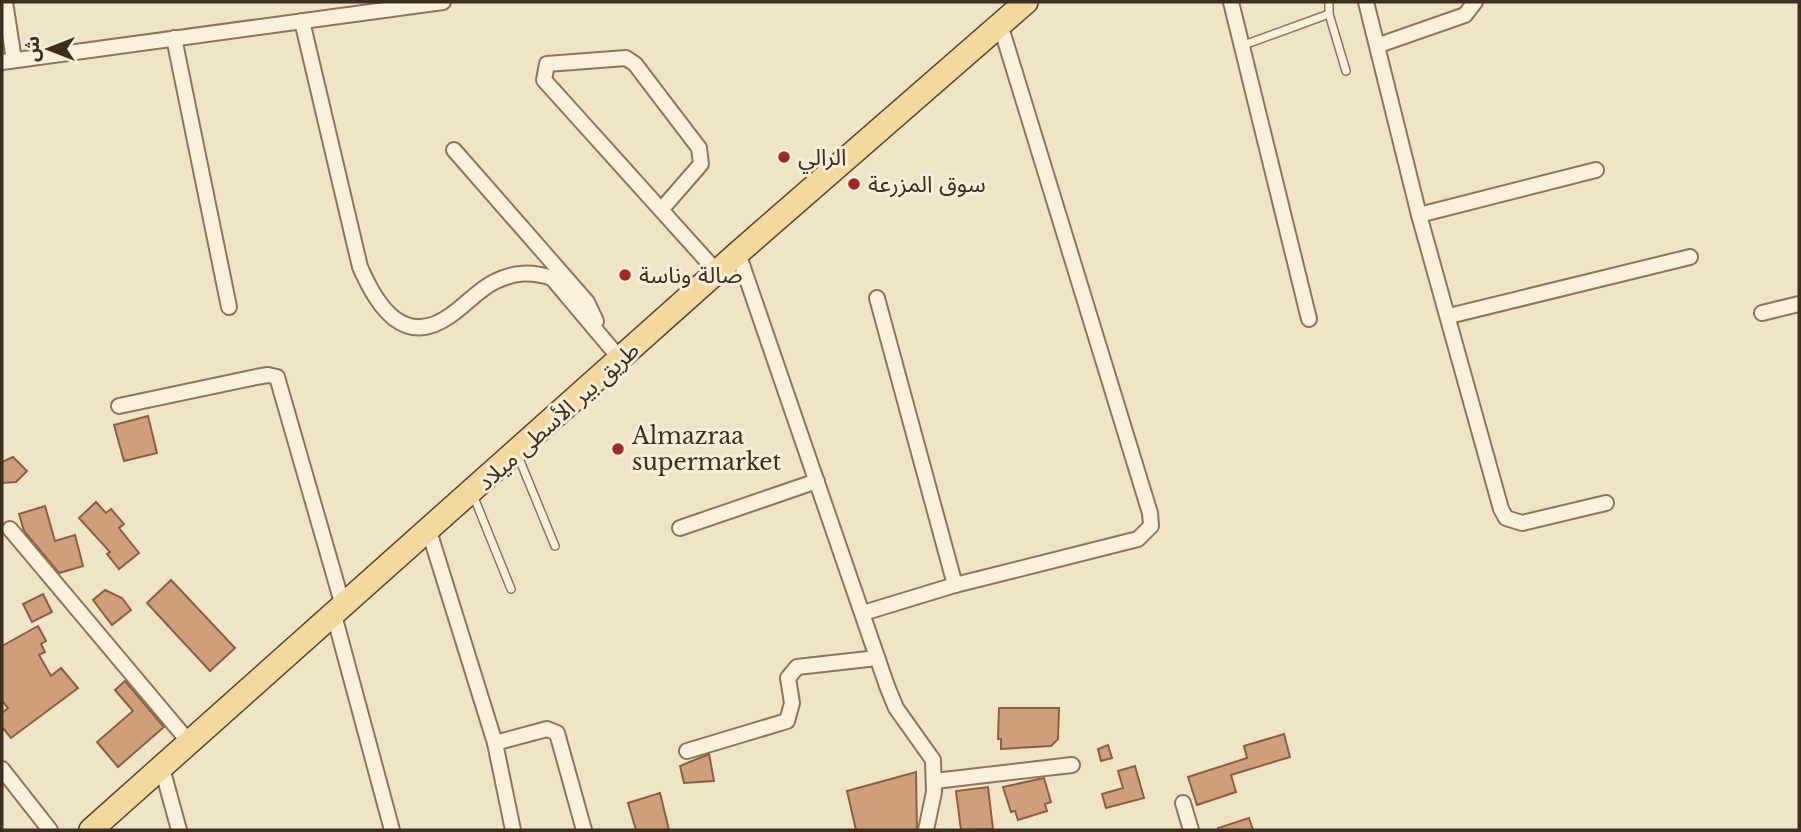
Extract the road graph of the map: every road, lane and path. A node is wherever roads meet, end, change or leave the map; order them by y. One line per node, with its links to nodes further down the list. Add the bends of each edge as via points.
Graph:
1 (5, 2): 14 (street)
2 (443, 2): 9 (street)
3 (1026, 2): 10 (main road, طريق بير الأسطى ميلاد)
4 (1231, 2): 13 (street)
5 (1329, 2): 8 (lane)
6 (1366, 2): 12 (street)
7 (1475, 2): 12 (street, via 1465,15)
8 (1329, 14): 13 (lane); 15 (lane)
9 (302, 21): 11 (street); 29 (street, via 360,267 382,309 404,324 437,324 491,284 519,273 536,273 552,278)
10 (1000, 24): 20 (main road, طريق بير الأسطى ميلاد); 40 (street, via 1090,309 1151,526 1138,539)
11 (174, 38): 14 (street); 25 (street)
12 (1379, 45): 19 (street)
13 (1240, 46): 28 (street)
14 (8, 61)
15 (1346, 71)
16 (454, 150): 29 (street, via 587,302)
17 (1596, 170): 19 (street)
18 (661, 210): 18 (street, via 701,164 699,148 635,64 616,57 547,64 544,80); 22 (street)
19 (1419, 215): 27 (street)
20 (738, 253): 22 (main road, طريق بير الأسطى ميلاد); 33 (street)
21 (1690, 257): 27 (street)
22 (717, 272): 30 (main road, طريق بير الأسطى ميلاد)
23 (877, 298): 40 (street)
24 (1799, 304): 26 (street)
25 (229, 307)
26 (1762, 313)
27 (1449, 316): 35 (street, via 1506,518 1522,523)
28 (1309, 318)
29 (597, 329): 30 (street)
30 (621, 360): 32 (main road, طريق بير الأسطى ميلاد)
31 (119, 406): 42 (street, via 268,374 277,377)
32 (516, 453): 34 (main road, طريق بير الأسطى ميلاد); 39 (lane)
33 (817, 481): 36 (street); 43 (street)
34 (472, 493): 38 (main road, طريق بير الأسطى ميلاد); 41 (lane)
35 (1606, 503)
36 (680, 528)
37 (10, 529): 45 (street)
38 (429, 531): 42 (main road, طريق بير الأسطى ميلاد); 46 (street)
39 (555, 546)
40 (955, 585): 43 (street)
41 (510, 589)
42 (339, 611): 45 (main road, طريق بير الأسطى ميلاد); 56 (street)
43 (863, 614): 44 (street)
44 (877, 658): 47 (street, via 797,667 788,678 792,703 787,722); 51 (street, via 896,708 933,761)
45 (190, 742): 49 (main road, طريق بير الأسطى ميلاد)
46 (495, 743): 57 (street); 58 (street, via 547,729 557,733)
47 (687, 751)
48 (1072, 765): 51 (street)
49 (162, 768): 54 (main road, طريق بير الأسطى ميلاد); 55 (street)
50 (2, 769): 53 (street)
51 (934, 781): 59 (street)
52 (1183, 803): 60 (street)
53 (50, 830)
54 (91, 830)
55 (179, 830)
56 (392, 830)
57 (513, 830)
58 (584, 830)
59 (926, 830)
60 (1191, 830)

